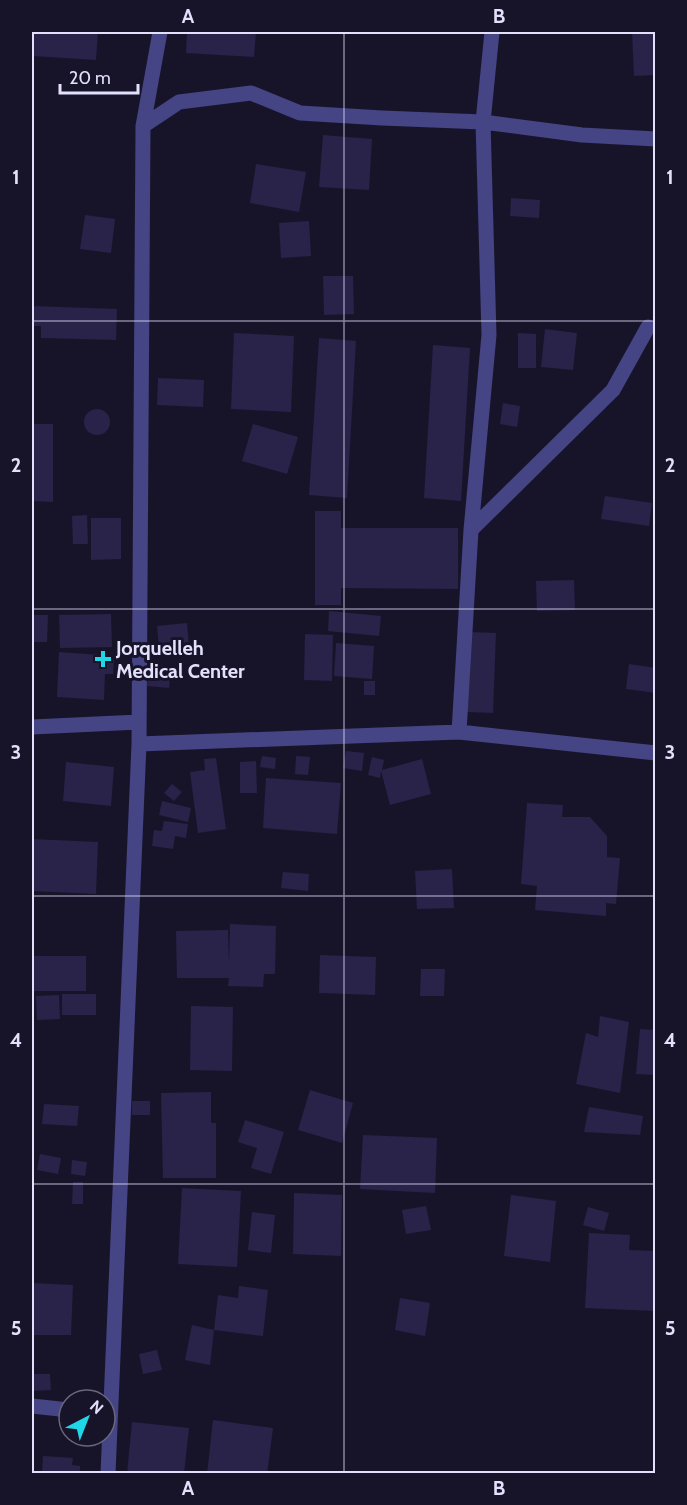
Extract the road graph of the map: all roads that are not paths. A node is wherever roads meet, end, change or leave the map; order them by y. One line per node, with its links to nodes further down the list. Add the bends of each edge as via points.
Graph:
1 (160, 32): 4 (street)
2 (492, 32): 3 (street)
3 (483, 122): 4 (street, via 300,113 251,93 179,102); 5 (street, via 582,135); 7 (street, via 489,335)
4 (143, 126): 8 (street)
5 (656, 139)
6 (648, 327): 7 (street, via 613,390)
7 (471, 530): 10 (street)
8 (139, 722): 9 (street); 11 (street)
9 (32, 727)
10 (459, 732): 11 (street); 12 (street)
11 (140, 744): 13 (street)
12 (656, 753)
13 (108, 1388)
14 (32, 1406): 15 (street)
15 (57, 1409)
16 (108, 1448): 17 (street)
17 (108, 1473)

